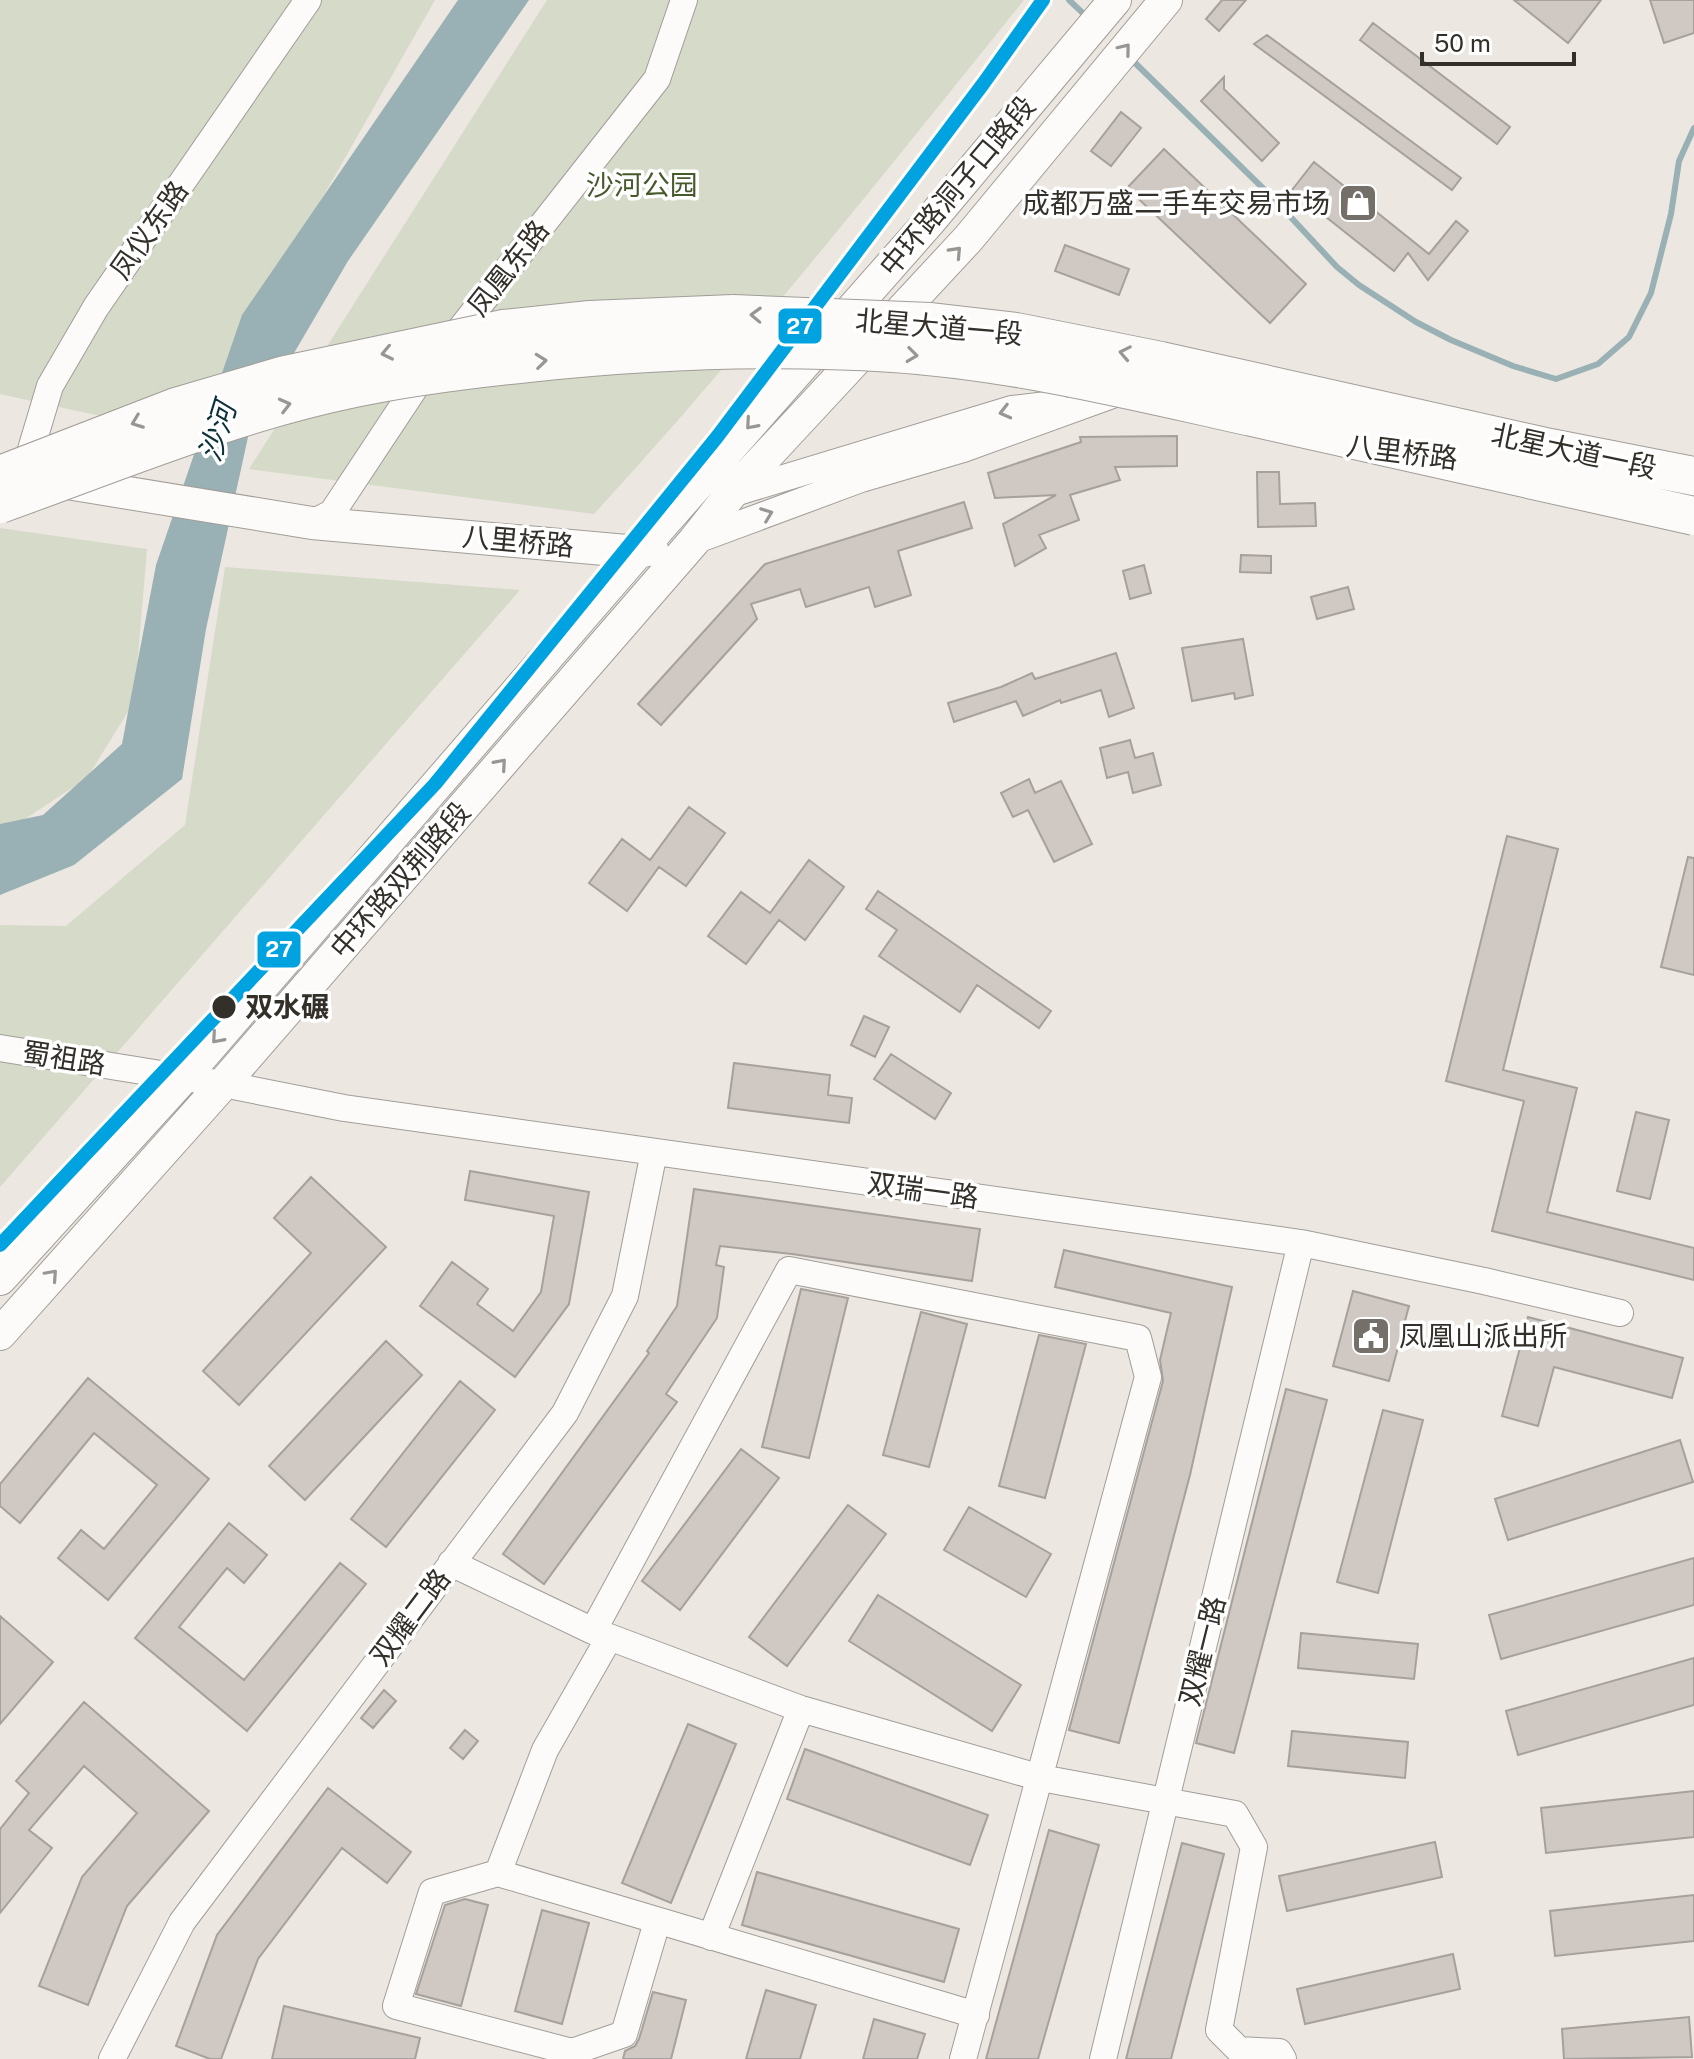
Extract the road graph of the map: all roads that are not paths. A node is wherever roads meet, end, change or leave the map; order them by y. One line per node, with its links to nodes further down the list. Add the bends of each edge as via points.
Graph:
1 (308, 0): 8 (street, 凤仪东路, via 96,307 50,386)
2 (684, 0): 12 (street, 凤凰东路, via 657,79 418,383 332,513)
3 (1115, 0): 14 (main road, 中环路洞子口路段, one-way to 14, via 929,222)
4 (1165, 1): 10 (main road, 中环路洞子口路段, one-way to 4, via 968,239)
5 (1110, 396): 6 (street, 八里桥路, via 1164,377 1309,376); 9 (street, 八里桥路, via 1168,387 1209,390); 10 (street, 八里桥路, one-way to 10, via 1012,409); 11 (street, 八里桥路, via 1267,440 1436,451); 13 (street, 八里桥路, one-way to 5)
6 (1694, 461)
7 (1694, 476): 8 (highway, 北星大道一段, one-way to 8, bridge, via 1016,332 931,322 733,314 503,329 285,375 176,407)
8 (6, 482): 11 (highway, 北星大道一段, one-way to 11, bridge, via 355,387 575,358 755,348 895,353 995,365); 12 (main road, 八里桥路, via 145,495)
9 (1694, 487)
10 (731, 494): 13 (main road, 中环路双荆路段)
11 (1694, 515)
12 (312, 523): 14 (main road, 八里桥路)
13 (694, 541): 14 (main road, 八里桥路); 17 (main road, 中环路双荆路段, one-way to 13)
14 (638, 552): 16 (main road, 中环路双荆路段, one-way to 16)
15 (0, 1048): 16 (street, 蜀祖路)
16 (183, 1078): 17 (street, 蜀祖路); 20 (main road, 中环路双荆路段)
17 (223, 1084): 18 (street, 双瑞一路, via 344,1108); 22 (main road, 中环路双荆路段, one-way to 17)
18 (654, 1152): 19 (street, 双瑞一路); 23 (street, 双耀二路, via 625,1296 565,1413)
19 (1301, 1243): 21 (street, 双瑞一路); 27 (street, 双耀一路)
20 (0, 1279)
21 (1620, 1313)
22 (0, 1334)
23 (451, 1563): 24 (street); 32 (street, 双耀二路, via 182,1922)
24 (601, 1635): 25 (street); 26 (street, via 789,1270 1138,1338 1148,1377); 28 (street, via 545,1750)
25 (801, 1709): 26 (street); 30 (street)
26 (1041, 1778): 27 (street); 31 (street)
27 (1165, 1802): 34 (street, 双耀一路); 35 (street, via 1235,1814 1254,1847 1219,2030 1239,2050 1279,2052)
28 (498, 1873): 29 (street); 29 (street, via 432,1892 396,2006 572,2052 624,2034)
29 (657, 1922): 30 (street)
30 (711, 1937): 31 (street)
31 (976, 2015): 33 (street)
32 (112, 2059)
33 (963, 2059)
34 (1103, 2059)
35 (1283, 2059)

